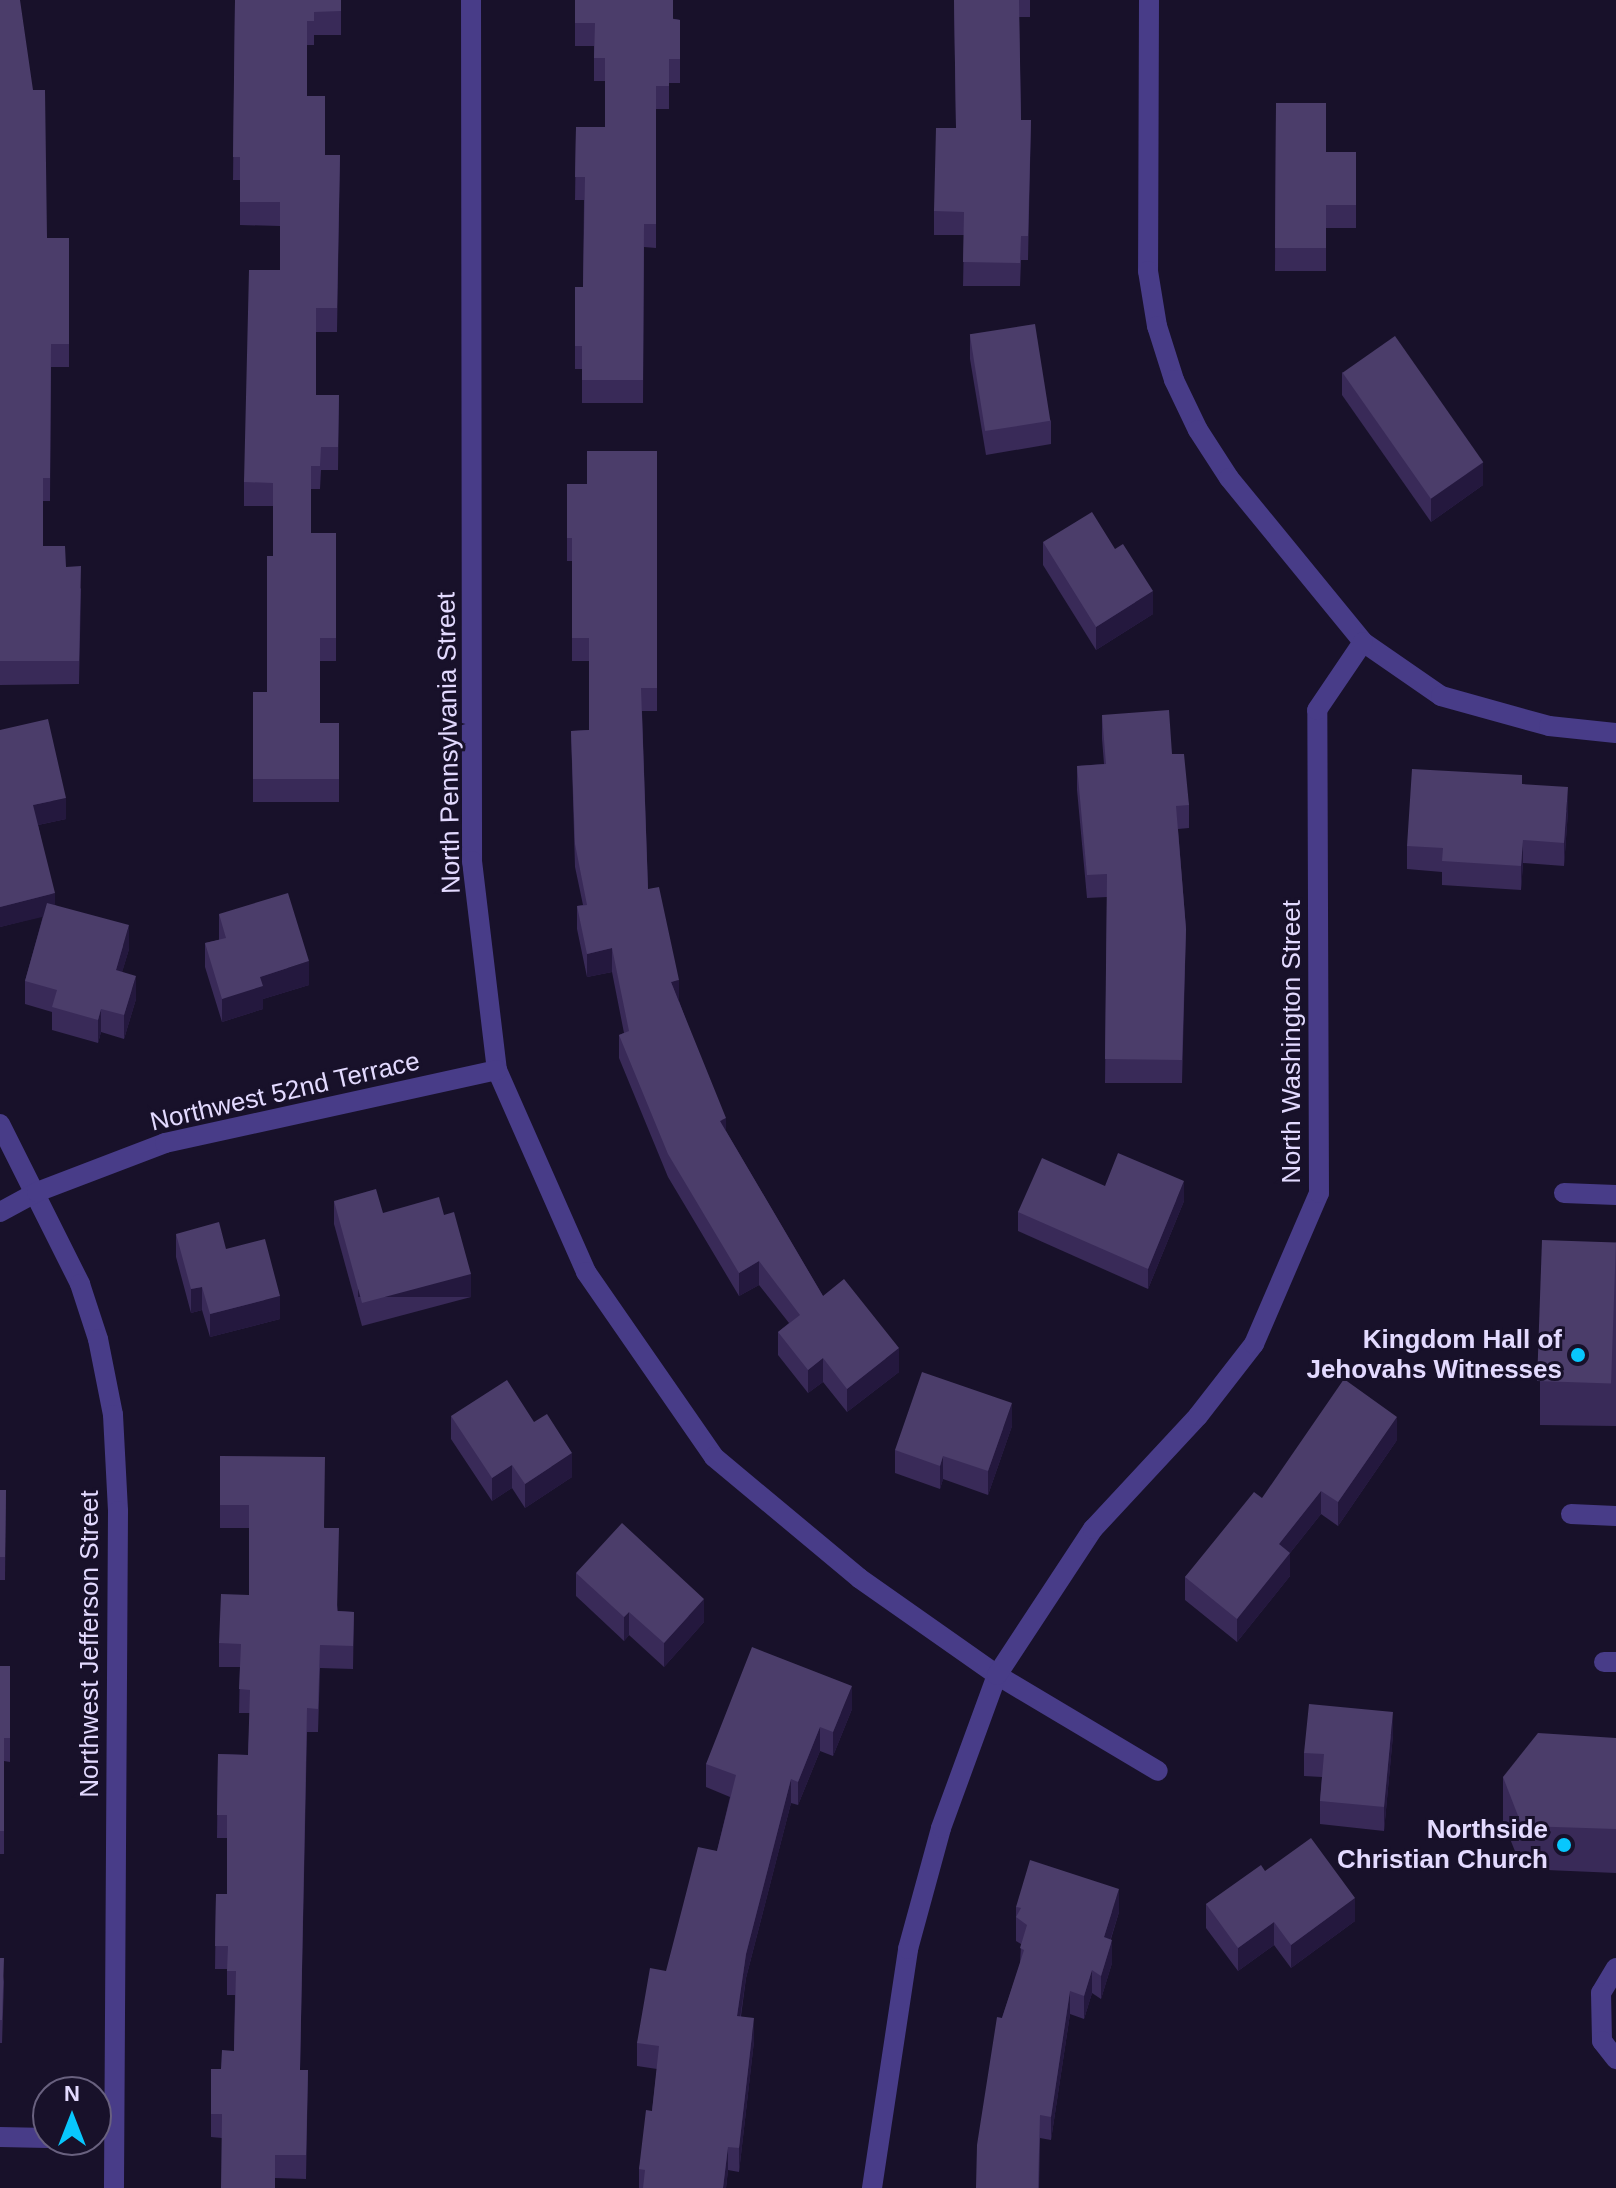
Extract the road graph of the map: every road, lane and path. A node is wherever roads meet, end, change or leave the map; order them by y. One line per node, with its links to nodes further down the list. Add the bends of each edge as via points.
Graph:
1 (471, 0): 5 (street, North Pennsylvania Street, via 472,861)
2 (1149, 0): 3 (street, via 1148,271 1157,326 1174,380 1229,478)
3 (1363, 642): 4 (street, via 1441,696 1549,726); 13 (street, North Washington Street, via 1317,710 1319,1193 1254,1344 1198,1416 1093,1529)
4 (1616, 733)
5 (497, 1070): 7 (street, Northwest 52nd Terrace, via 165,1143); 13 (street, North Pennsylvania Street, via 586,1272 714,1457 859,1578)
6 (0, 1124): 7 (street, Northwest Jefferson Street)
7 (37, 1192): 10 (street, Northwest 52nd Terrace); 17 (street, Northwest Jefferson Street, via 80,1284 98,1339 113,1415 118,1511)
8 (1564, 1193): 9 (street)
9 (1616, 1195)
10 (0, 1212)
11 (1571, 1514): 12 (street)
12 (1616, 1516)
13 (997, 1675): 14 (street, North Pennsylvania Street); 22 (street, North Washington Street, via 941,1828 908,1949)
14 (1158, 1771)
15 (1616, 1968): 16 (street, via 1601,1993 1602,2041)
16 (1616, 2059)
17 (106, 2076)
18 (0, 2137): 19 (street)
19 (32, 2138)
20 (108, 2156): 21 (street, Northwest Jefferson Street)
21 (114, 2188)
22 (872, 2188)

